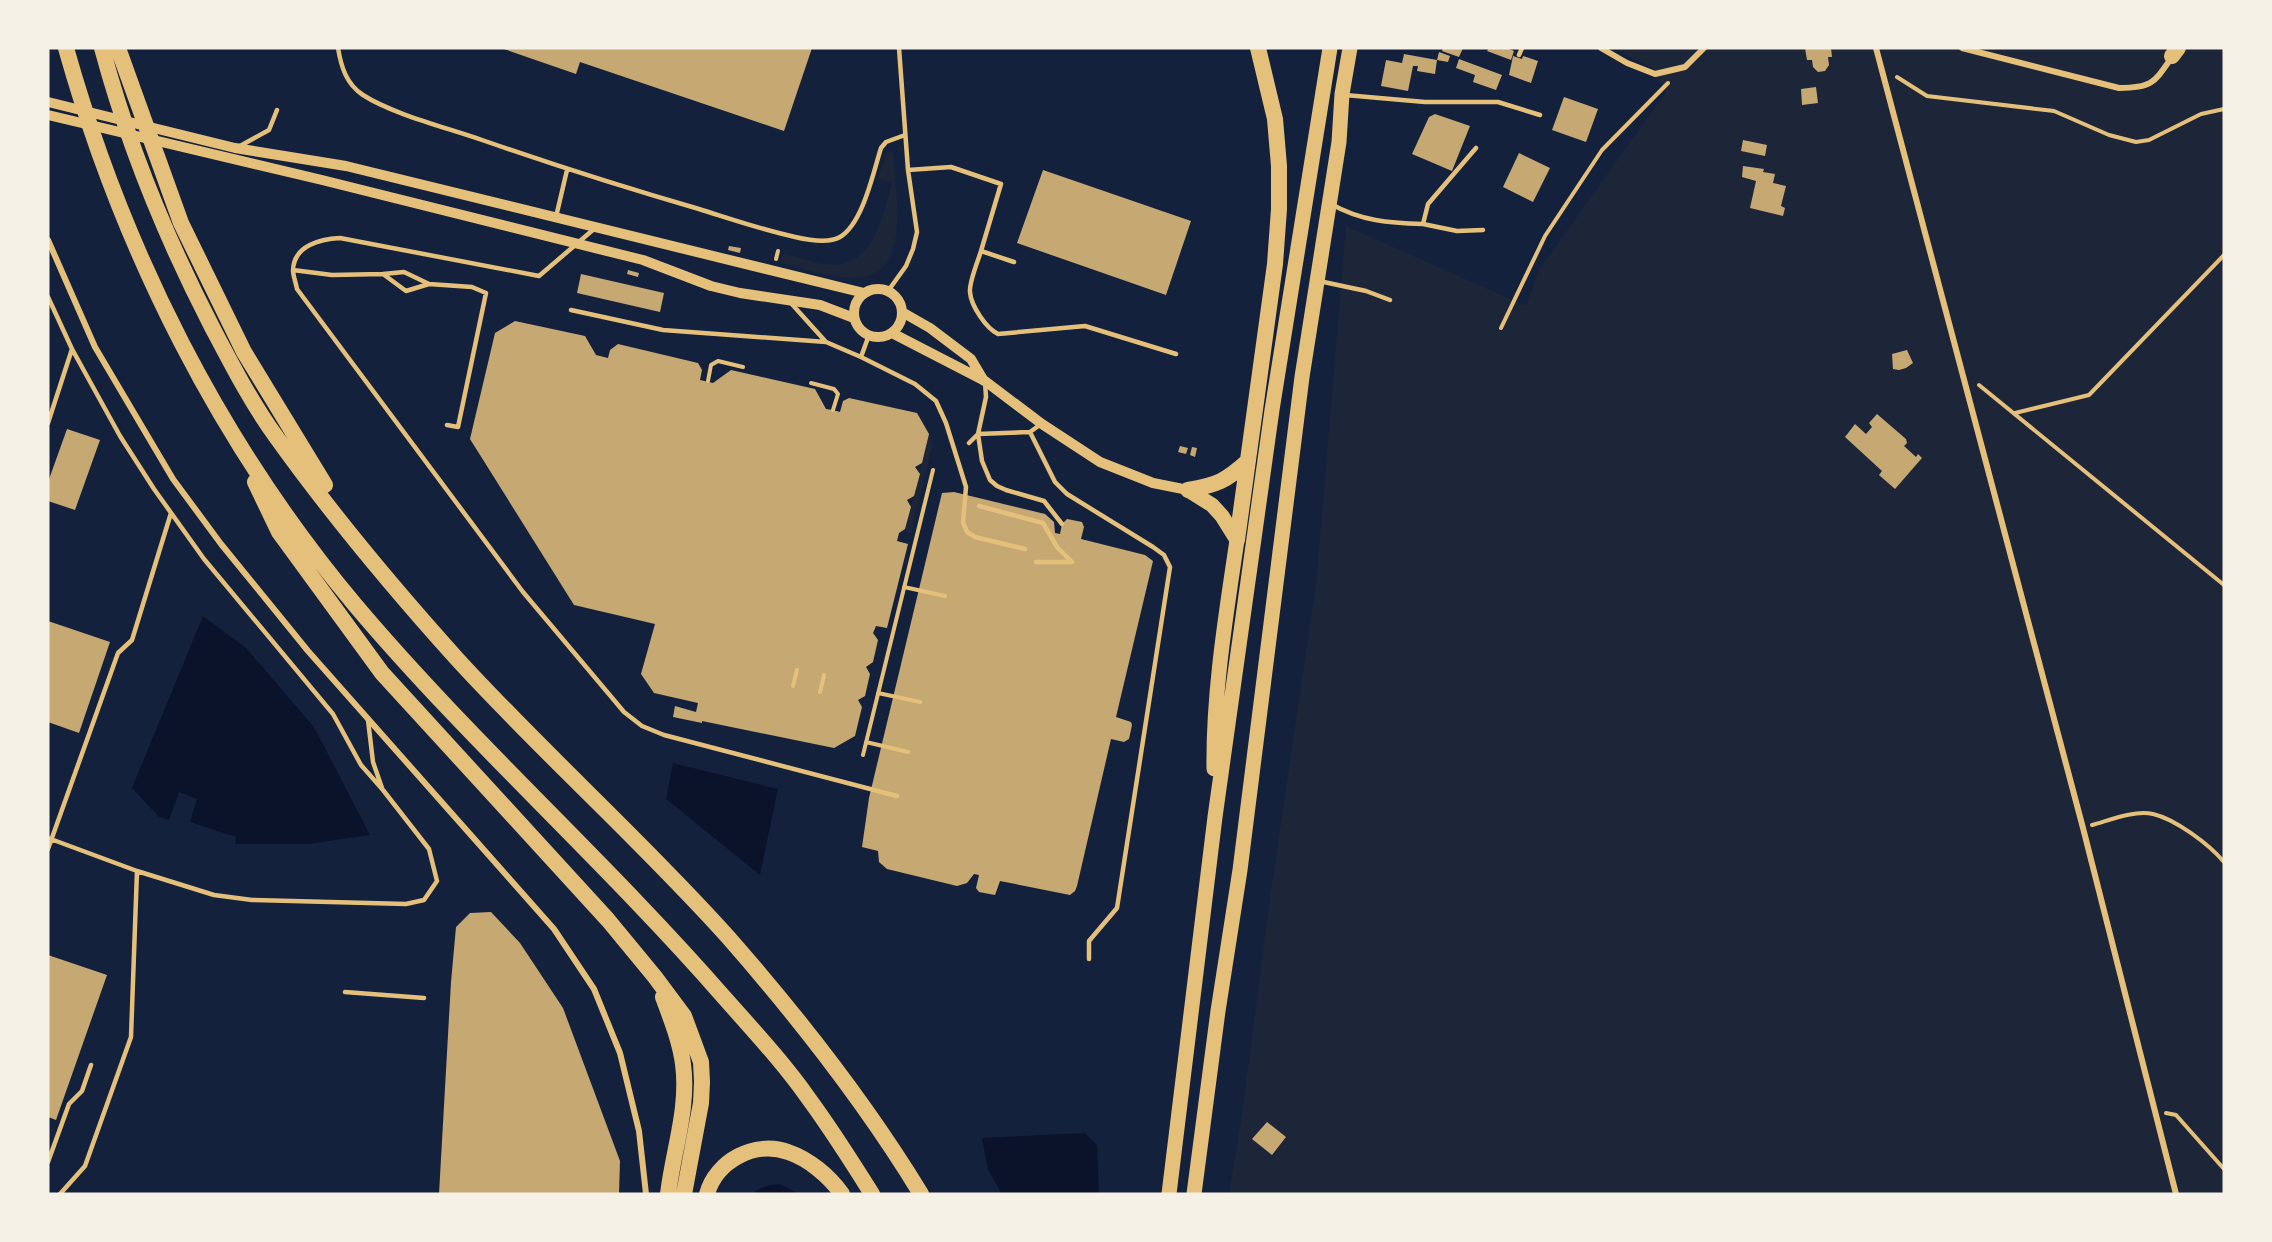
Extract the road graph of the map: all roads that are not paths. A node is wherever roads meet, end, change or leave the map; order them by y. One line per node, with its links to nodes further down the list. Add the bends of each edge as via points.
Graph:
1 (66, 48): 56 (highway, via 124,221)
2 (102, 48): 69 (highway, via 132,148 164,228 235,370 275,436)
3 (118, 48): 69 (highway, via 181,223 216,298 244,352)
4 (338, 48): 24 (lane, via 349,82 363,95)
5 (899, 48): 21 (lane)
6 (1258, 48): 61 (highway, via 1275,119 1279,209)
7 (1330, 48): 73 (main road, via 1279,361)
8 (1350, 48): 16 (main road)
9 (1522, 48): 15 (lane)
10 (1601, 48): 11 (street, via 1655,74 1685,67)
11 (1704, 48)
12 (1876, 48): 93 (street)
13 (1962, 48): 14 (street, via 2119,88 2140,88 2156,80)
14 (2174, 51)
15 (1519, 55)
16 (1342, 94): 20 (lane, via 1425,102 1498,102); 26 (main road)
17 (48, 102): 22 (street)
18 (277, 110): 22 (lane, via 269,129)
19 (48, 115): 32 (street)
20 (1540, 115)
21 (905, 135): 24 (lane, via 881,148 858,217 849,230 838,239 819,241 751,225); 25 (lane)
22 (235, 148): 27 (street, via 346,166)
23 (1476, 148): 28 (lane, via 1428,204)
24 (567, 170): 27 (lane)
25 (908, 170): 33 (lane, via 951,167 1001,183); 39 (lane, via 917,232 906,266)
26 (1329, 203): 28 (lane, via 1383,223); 37 (main road)
27 (556, 217): 29 (street)
28 (1423, 224): 30 (lane, via 1456,231)
29 (595, 228): 32 (lane); 40 (street)
30 (1483, 230)
31 (48, 240): 70 (street, via 95,347 172,480 308,651)
32 (576, 244): 35 (lane, via 539,276 340,238 322,239 306,247 296,258); 42 (street, via 643,260 711,286)
33 (981, 251): 34 (lane); 51 (lane, via 970,292 983,322 998,334 1084,326)
34 (1014, 262)
35 (293, 270): 36 (lane, via 332,275); 72 (lane, via 297,289 523,592 624,712 642,726 664,735)
36 (383, 274): 38 (lane, via 404,272); 38 (lane, via 406,291)
37 (1317, 281): 43 (lane); 92 (main road)
38 (429, 284): 57 (lane, via 472,287 486,293 458,427)
39 (888, 291): 40 (street, via 874,289); 45 (street, via 898,299)
40 (864, 293): 46 (street, via 857,301)
41 (48, 297): 50 (lane)
42 (788, 300): 46 (street, via 820,305); 49 (lane)
43 (1390, 300)
44 (571, 310): 49 (lane, via 663,330)
45 (902, 312): 47 (street); 53 (street, via 971,359)
46 (854, 318): 48 (street)
47 (892, 333): 48 (street); 53 (street)
48 (868, 335): 52 (lane)
49 (826, 342): 52 (lane)
50 (72, 349): 54 (lane); 64 (lane, via 120,436)
51 (1176, 354)
52 (861, 357): 67 (lane, via 915,384 936,401 966,487 963,522 967,532)
53 (985, 381): 55 (street); 59 (lane, via 986,397)
54 (48, 423)
55 (1042, 424): 58 (lane); 62 (street, via 1100,462 1153,483)
56 (226, 425): 78 (highway, via 279,532 382,673); 89 (highway, via 309,547 356,606 472,734 675,941 809,1099)
57 (447, 425)
58 (1030, 432): 59 (lane); 77 (lane, via 1055,482 1067,494 1153,547 1164,555 1170,567 1117,908 1089,941)
59 (978, 434): 60 (lane); 65 (lane, via 990,480 1006,490 1044,501)
60 (969, 444)
61 (1248, 461): 62 (highway, via 1228,479); 66 (highway)
62 (1188, 490): 66 (main road, via 1212,505)
63 (979, 506): 68 (lane, via 1043,523 1057,547 1072,561)
64 (171, 513): 71 (lane, via 204,559 333,714 361,765); 74 (lane, via 132,640 118,653)
65 (1062, 524)
66 (1237, 540): 73 (main road, via 1214,734)
67 (1025, 549)
68 (1036, 562)
69 (375, 564): 90 (highway, via 459,661 726,936 840,1072)
70 (368, 718): 71 (lane, via 373,762); 84 (street, via 554,929 594,989 620,1053 639,1131)
71 (383, 790): 76 (lane, via 429,849 436,881 424,900 406,904 252,900 214,895)
72 (897, 796)
73 (1215, 817): 91 (main road)
74 (50, 839): 75 (lane); 76 (lane)
75 (48, 849)
76 (137, 871): 83 (lane, via 131,1037 85,1166)
77 (1089, 959)
78 (656, 976): 85 (highway, via 683,1064 679,1134); 86 (highway, via 684,1016 701,1062 701,1103)
79 (345, 992): 80 (lane)
80 (424, 998)
81 (91, 1065): 82 (lane, via 82,1091 69,1104)
82 (48, 1162)
83 (60, 1194)
84 (646, 1194)
85 (668, 1194)
86 (684, 1194)
87 (707, 1194): 88 (highway, via 717,1174 734,1158 757,1149 788,1152 810,1163)
88 (842, 1194)
89 (872, 1194)
90 (921, 1194)
91 (1168, 1194)
92 (1194, 1194)
93 (2176, 1194)

